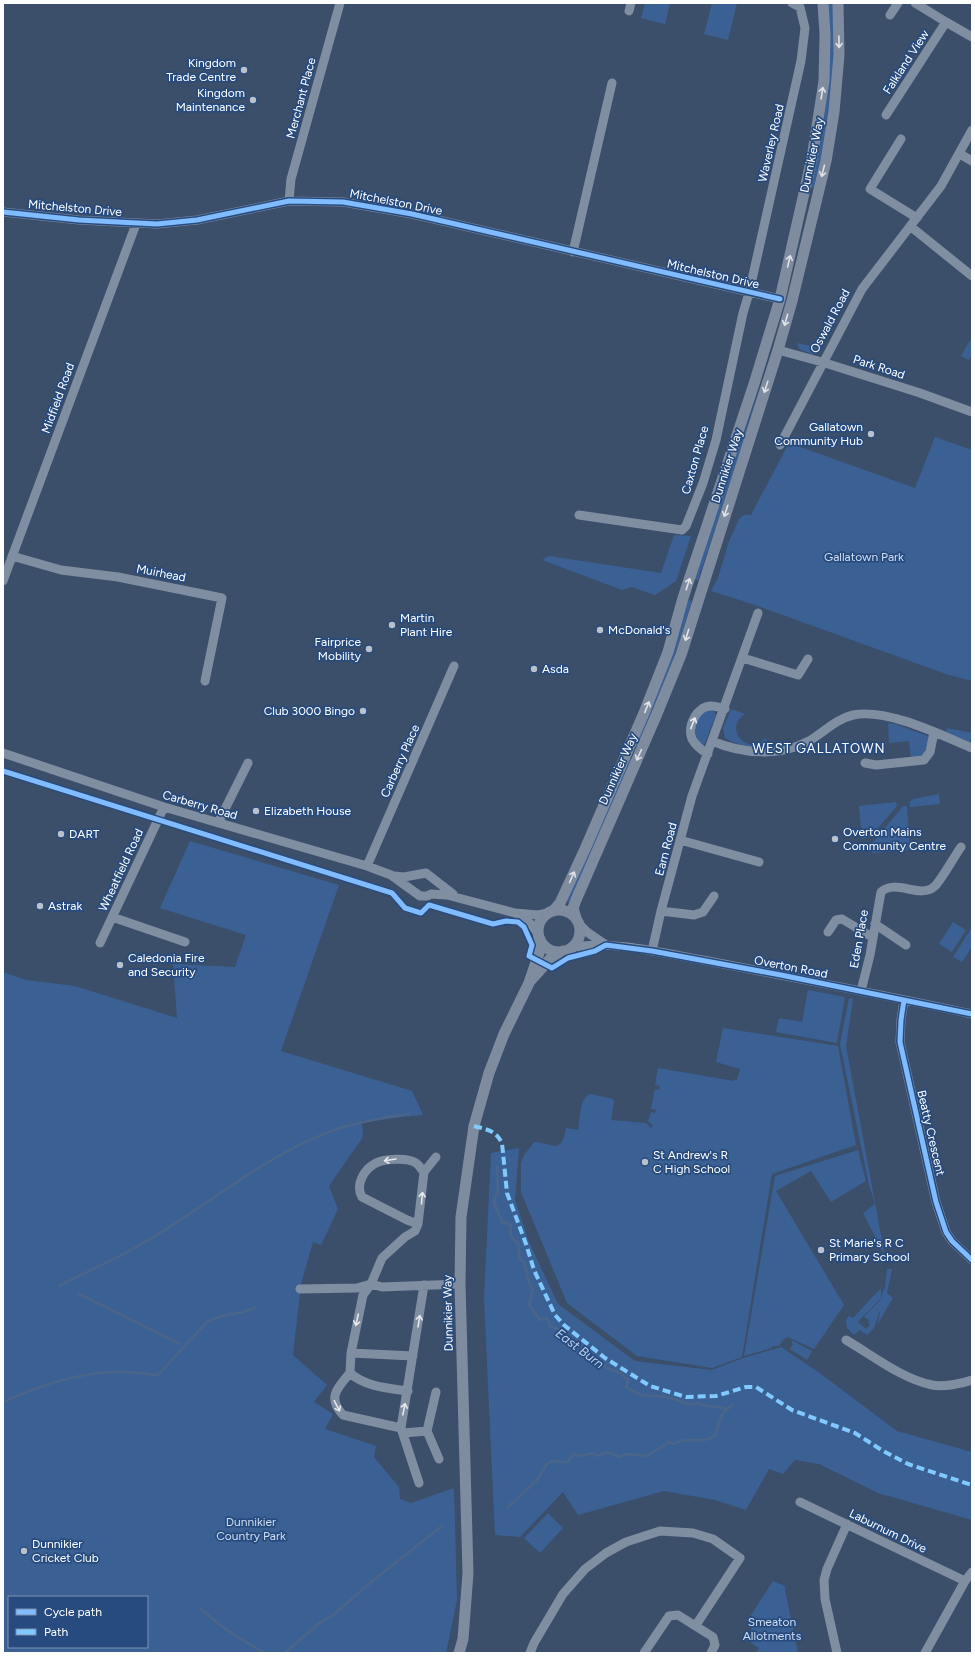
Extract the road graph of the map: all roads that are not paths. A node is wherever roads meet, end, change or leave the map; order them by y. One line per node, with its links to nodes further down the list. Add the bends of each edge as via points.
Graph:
1 (340, 3): 16 (street, Merchant Place, via 291,179)
2 (792, 3): 24 (street, Waverley Road, via 800,7 805,28 801,61)
3 (823, 3): 25 (main road, Dunnikier Way, one-way to 3, via 812,158 824,81)
4 (838, 3): 22 (main road, Dunnikier Way, one-way to 22, via 839,55 834,112 826,161)
5 (898, 3): 7 (street)
6 (915, 3): 8 (street)
7 (890, 15)
8 (946, 22): 9 (street); 11 (street, Falkland View)
9 (972, 37)
10 (612, 83): 21 (street)
11 (886, 115)
12 (972, 130): 14 (street, Oswald Road)
13 (901, 139): 18 (street, via 870,189)
14 (960, 154): 15 (street); 18 (street, Oswald Road, via 941,186)
15 (972, 161)
16 (289, 201): 19 (street, Mitchelston Drive, via 198,220); 21 (street, Mitchelston Drive, via 343,202 412,214)
17 (3, 212): 19 (street, Mitchelston Drive)
18 (917, 218): 20 (street, Oswald Road)
19 (136, 224): 32 (street, Midfield Road)
20 (910, 226): 23 (street); 27 (street, Oswald Road, via 862,289)
21 (573, 252): 24 (street, Mitchelston Drive)
22 (802, 255): 25 (main road, via 789,290 785,298); 26 (main road, Dunnikier Way, one-way to 26)
23 (972, 276)
24 (749, 292): 25 (street, Mitchelston Drive); 31 (street, Caxton Place, via 716,440 686,526 682,530)
25 (780, 299): 28 (main road, Dunnikier Way)
26 (778, 350): 27 (street, Park Road); 28 (main road, via 773,349 769,352); 64 (main road, Dunnikier Way, one-way to 64, via 681,655 576,900 573,908)
27 (822, 362): 29 (street, Park Road); 30 (street, Oswald Road)
28 (754, 384): 61 (main road, Dunnikier Way, one-way to 28, via 560,903 569,885 668,652 683,598)
29 (972, 412)
30 (780, 445)
31 (579, 515)
32 (12, 556): 33 (street, Midfield Road); 38 (street, Muirhead, via 61,570 118,577 222,598)
33 (3, 581)
34 (758, 613): 35 (street, Earn Road)
35 (742, 658): 36 (street, via 798,675); 39 (street, Earn Road)
36 (808, 659)
37 (454, 666): 52 (street, Carberry Place)
38 (205, 682)
39 (725, 709): 41 (street, Earn Road); 44 (street, one-way to 39, via 696,745 690,728 704,708 711,706)
40 (934, 732): 41 (street, via 909,722 880,716 854,715 836,722 809,741 788,750 752,752); 42 (street); 46 (street, via 930,752 924,760 876,766)
41 (712, 741): 44 (street, Earn Road)
42 (972, 748)
43 (3, 753): 47 (street, Carberry Road)
44 (708, 754): 49 (street, Earn Road, via 692,796)
45 (248, 763): 48 (street)
46 (865, 763)
47 (164, 807): 48 (street, Carberry Road); 63 (street, Wheatfield Road)
48 (218, 823): 52 (street, Carberry Road)
49 (680, 840): 51 (street); 60 (street, Earn Road)
50 (961, 847): 65 (street, Eden Place, via 934,887 921,892 905,887 888,888 881,892)
51 (759, 862)
52 (367, 866): 53 (street, Carberry Road)
53 (391, 875): 54 (street, Carberry Road); 56 (street, Carberry Road)
54 (416, 876): 55 (street, Carberry Road, via 426,873); 56 (street, via 411,884)
55 (434, 880): 57 (street, via 435,888); 58 (street, Carberry Road, via 448,892)
56 (413, 892): 57 (street, Carberry Road, via 422,897)
57 (431, 894): 58 (street, Carberry Road)
58 (458, 896): 62 (street, Carberry Road)
59 (714, 896): 60 (street, via 704,912 694,916)
60 (661, 911): 74 (street, Earn Road)
61 (550, 912): 62 (street, Carberry Road, via 538,915); 64 (main road, via 566,911); 67 (main road, via 540,923)
62 (515, 913): 67 (street, Carberry Road, via 526,919)
63 (112, 917): 69 (street); 70 (street, Wheatfield Road)
64 (577, 920): 72 (street, Overton Road, via 587,932); 73 (main road, via 580,934 578,940)
65 (875, 924): 68 (street, Eden Place); 71 (street)
66 (828, 932): 68 (street, via 836,920 842,920)
67 (540, 937): 73 (main road, via 550,949); 75 (main road, Dunnikier Way, via 539,953)
68 (872, 937): 76 (street, Eden Place)
69 (185, 942)
70 (100, 943)
71 (906, 944)
72 (606, 945): 73 (street, Overton Road, via 581,946); 74 (street, Overton Road)
73 (566, 950): 75 (main road, Dunnikier Way, via 551,958)
74 (652, 951): 76 (street, Overton Road)
75 (529, 982): 84 (main road, Dunnikier Way, via 489,1073 474,1126 461,1217)
76 (861, 991): 77 (street, Overton Road)
77 (904, 1000): 78 (street, Overton Road); 82 (street, Beatty Crescent, via 900,1042 936,1202 946,1232)
78 (972, 1014)
79 (436, 1157): 80 (street)
80 (424, 1172): 81 (street, one-way to 80); 81 (street, one-way to 81, via 415,1162 408,1159 377,1162 361,1179 358,1192 362,1197)
81 (418, 1224): 83 (street, via 415,1231 382,1258)
82 (972, 1260)
83 (371, 1284): 85 (street, via 382,1287); 86 (street, via 357,1288); 88 (street, one-way to 88, via 363,1295)
84 (460, 1284): 85 (street); 103 (main road, Dunnikier Way, via 468,1573)
85 (424, 1285): 89 (street, one-way to 85)
86 (300, 1289)
87 (846, 1340): 91 (street, via 907,1376 933,1385)
88 (351, 1353): 89 (street); 90 (street)
89 (413, 1356): 92 (street)
90 (350, 1373): 92 (street, via 368,1385); 94 (street, one-way to 94, via 334,1396 339,1411 344,1415)
91 (972, 1380)
92 (408, 1391): 94 (street, one-way to 92)
93 (436, 1392): 95 (street)
94 (402, 1430): 95 (street); 97 (street)
95 (427, 1431): 96 (street)
96 (439, 1459)
97 (419, 1483)
98 (800, 1502): 99 (street, Laburnum Drive)
99 (847, 1524): 101 (street, Laburnum Drive); 107 (street, via 824,1580 825,1599)
100 (972, 1572): 101 (street)
101 (965, 1581): 108 (street)
102 (696, 1626): 104 (street, via 740,1558 713,1539 693,1533 660,1532 626,1542 585,1569 563,1594); 105 (street, via 678,1615 669,1616); 106 (street, via 713,1637 715,1645)
103 (460, 1653)
104 (530, 1653)
105 (644, 1653)
106 (711, 1653)
107 (837, 1653)
108 (926, 1653)

